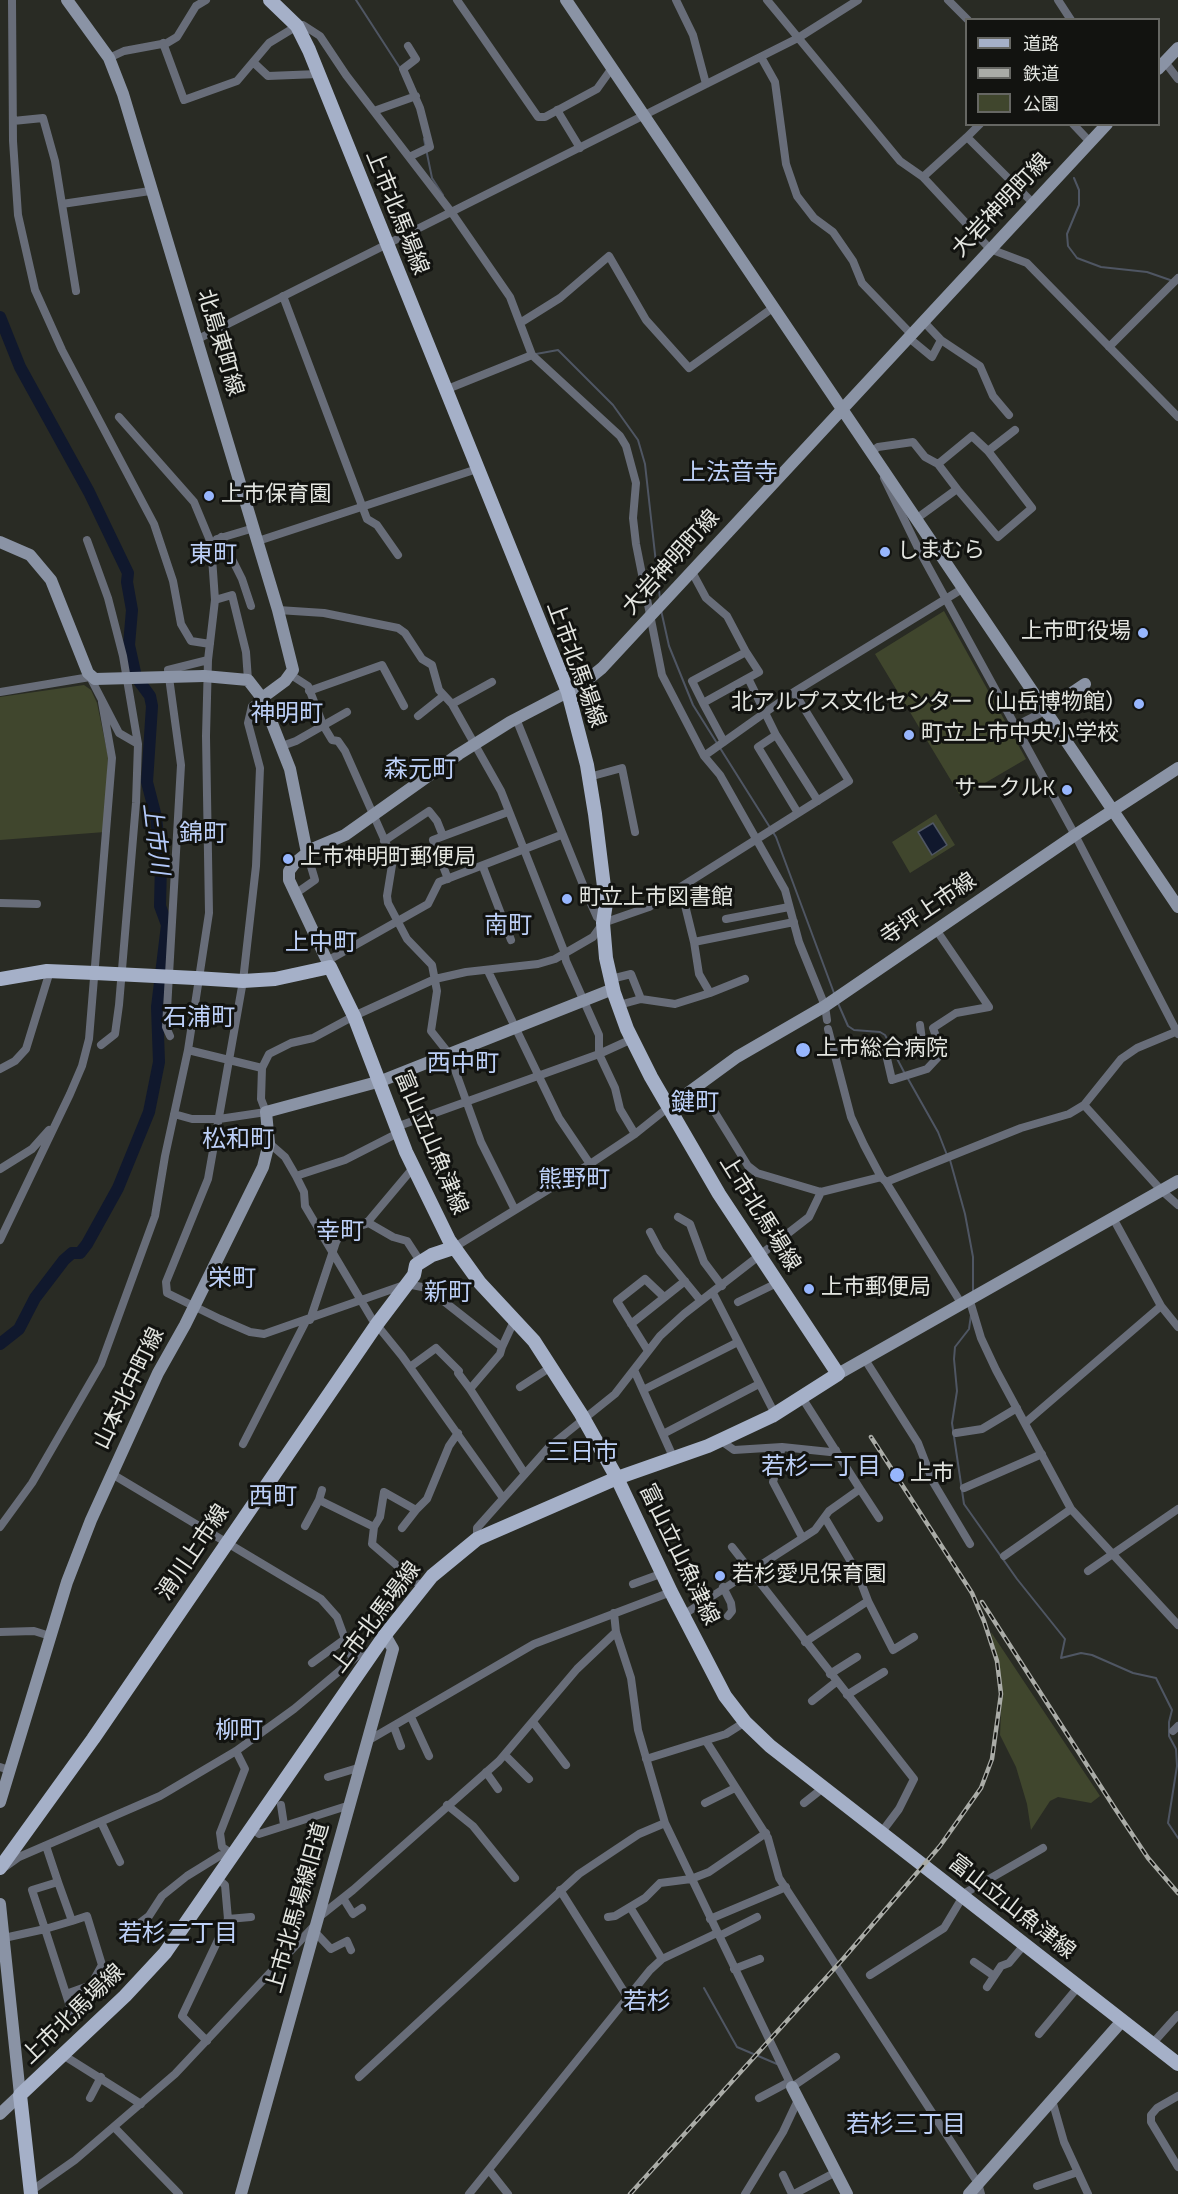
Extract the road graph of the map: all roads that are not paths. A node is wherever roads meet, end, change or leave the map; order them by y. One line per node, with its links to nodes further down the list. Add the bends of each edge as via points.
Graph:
1 (12, 0): 31 (street)
2 (67, 0): 20 (main road, 北島東町線)
3 (206, 0): 16 (street, via 196,6 183,31)
4 (270, 0): 14 (main road, 上市北馬場線)
5 (457, 0): 28 (street, via 538,117)
6 (566, 0): 23 (main road)
7 (676, 0): 26 (street, via 693,35)
8 (767, 0): 15 (street)
9 (858, 0): 15 (street)
10 (948, 0): 12 (street)
11 (1060, 1): 13 (street)
12 (966, 18)
13 (1070, 18)
14 (297, 26): 21 (street, via 269,43); 24 (main road, 上市北馬場線); 29 (street, via 303,25 320,36)
15 (798, 38): 19 (street); 39 (street, via 873,131 900,161)
16 (163, 43): 20 (street); 21 (street, via 184,100 237,81)
17 (408, 46): 27 (street, via 416,59 403,69)
18 (1178, 48): 22 (main road)
19 (761, 57): 26 (street); 52 (street, via 775,82 786,164 797,196 814,218 833,232 853,261 862,283)
20 (109, 58): 40 (main road, 北島東町線)
21 (253, 62): 24 (street, via 268,76)
22 (1162, 66): 25 (street)
23 (612, 68): 28 (street, via 597,89); 30 (main road)
24 (318, 74): 44 (main road, 上市北馬場線)
25 (1178, 79)
26 (706, 84): 30 (street)
27 (416, 96): 29 (street); 38 (street, via 430,147)
28 (557, 110): 37 (street)
29 (374, 111): 38 (street)
30 (644, 116): 37 (street); 49 (main road)
31 (13, 121): 42 (street, via 43,118); 87 (street, via 18,215 35,290 62,350 154,524 173,581 181,624 191,641)
32 (978, 126): 35 (street)
33 (1076, 126): 36 (street)
34 (1105, 126): 36 (main road, 大岩神明町線)
35 (967, 137): 39 (street); 41 (street)
36 (1090, 142): 41 (main road, 大岩神明町線)
37 (580, 148): 43 (street)
38 (409, 157): 43 (street)
39 (923, 177): 45 (street)
40 (150, 191): 42 (street); 53 (main road, 北島東町線)
41 (1034, 203): 45 (main road, 大岩神明町線)
42 (62, 204): 47 (street)
43 (452, 213): 44 (street); 51 (street, via 510,297)
44 (386, 245): 48 (street); 57 (main road, 上市北馬場線)
45 (990, 249): 50 (main road, 大岩神明町線); 55 (street, via 1027,263)
46 (1178, 278): 55 (street)
47 (76, 291)
48 (283, 296): 53 (street); 69 (street)
49 (774, 307): 51 (street, via 689,368 646,320 609,256 560,298); 58 (main road)
50 (924, 322): 52 (main road, 大岩神明町線); 54 (street)
51 (520, 323): 56 (street)
52 (910, 336): 54 (street, via 932,357); 58 (main road, 大岩神明町線)
53 (196, 340): 71 (main road, 北島東町線)
54 (941, 340): 59 (street, via 980,366 993,396)
55 (1109, 347): 61 (street)
56 (532, 355): 57 (street); 86 (street, via 620,436 626,446 636,483 633,518)
57 (445, 390): 66 (main road, 上市北馬場線)
58 (843, 410): 64 (main road); 80 (main road, 大岩神明町線)
59 (1009, 416)
60 (119, 417): 76 (street, via 195,502)
61 (1178, 417)
62 (1015, 430): 63 (street)
63 (988, 451): 65 (street, via 972,436); 68 (street, via 1032,508 998,537)
64 (871, 452): 65 (street, via 878,447 913,442 925,457); 67 (main road)
65 (938, 464): 68 (street)
66 (477, 470): 69 (street); 99 (main road, 上市北馬場線)
67 (883, 470): 70 (main road); 78 (street)
68 (957, 489): 70 (street)
69 (362, 507): 74 (street); 79 (street, via 367,519 377,525)
70 (916, 519): 77 (main road)
71 (254, 528): 72 (street); 74 (main road, 北島東町線)
72 (221, 537): 76 (street); 84 (street)
73 (87, 540): 116 (street, via 121,646)
74 (258, 541): 85 (main road, 北島東町線)
75 (0, 542): 92 (main road, via 30,555 51,580)
76 (212, 543): 82 (street)
77 (932, 543): 78 (street); 81 (main road)
78 (919, 550): 83 (street)
79 (398, 555)
80 (692, 572): 86 (main road, 大岩神明町線); 88 (street, via 706,598 727,616)
81 (962, 589): 83 (street); 107 (main road)
82 (215, 600): 87 (street); 94 (street, via 232,595 246,652)
83 (945, 600): 100 (street); 113 (street)
84 (251, 606)
85 (278, 610): 90 (main road, 北島東町線); 101 (street, via 324,613 398,628 422,659 432,665)
86 (652, 617): 99 (main road, 大岩神明町線, via 602,669); 119 (street, via 662,675)
87 (210, 644): 89 (street)
88 (746, 652): 93 (street, via 759,672); 104 (street, via 692,681)
89 (208, 660): 91 (street); 170 (street, via 168,670 181,765 166,1027)
90 (291, 675): 97 (street, via 308,686); 102 (main road)
91 (207, 676): 92 (main road, bridge); 94 (main road); 155 (street, via 209,913)
92 (93, 678): 98 (street); 103 (street)
93 (748, 678): 104 (street); 109 (street)
94 (248, 680): 102 (main road)
95 (492, 682): 105 (street)
96 (1085, 684): 107 (main road)
97 (309, 691): 106 (street, via 382,665); 112 (street)
98 (0, 692)
99 (568, 692): 111 (main road, 大岩神明町線); 121 (main road, 上市北馬場線)
100 (794, 692): 109 (street); 122 (street, via 849,781)
101 (443, 696): 105 (street); 110 (street)
102 (262, 698): 118 (main road); 159 (street, via 252,706 248,723 260,768 256,866)
103 (102, 702): 116 (street, via 119,733); 154 (street, via 112,758)
104 (703, 703): 115 (street)
105 (452, 704): 117 (street)
106 (404, 706)
107 (1045, 711): 113 (street); 123 (main road)
108 (347, 712): 112 (street)
109 (765, 713): 114 (street); 115 (street)
110 (418, 716)
111 (517, 721): 117 (main road, 大岩神明町線); 128 (street)
112 (323, 725): 118 (street); 126 (street, via 345,751)
113 (1015, 726): 129 (street)
114 (776, 735): 122 (street); 125 (street, via 759,747)
115 (724, 742): 119 (street)
116 (138, 744): 172 (street, via 119,1005 115,1034)
117 (475, 745): 124 (street); 126 (main road, 大岩神明町線)
118 (282, 746): 134 (main road, via 298,797)
119 (704, 756): 131 (street, via 720,775)
120 (1178, 768): 123 (main road, 寺坪上市線)
121 (589, 777): 127 (street, via 622,768); 146 (main road, 上市北馬場線, via 606,903)
122 (818, 801): 125 (street)
123 (1113, 810): 129 (main road, 寺坪上市線); 142 (main road)
124 (508, 812): 130 (street); 133 (street)
125 (798, 813): 131 (street)
126 (373, 814): 132 (street); 134 (main road, 大岩神明町線, via 345,835)
127 (635, 831)
128 (561, 835): 133 (street); 146 (street)
129 (1075, 835): 147 (main road, 寺坪上市線); 169 (street)
130 (443, 836): 132 (street, via 429,811); 136 (street, via 432,840)
131 (756, 840): 137 (street); 141 (street, via 784,890)
132 (384, 841): 144 (street, via 394,866 387,896)
133 (523, 852): 135 (street); 150 (street)
134 (307, 853): 138 (main road, via 289,871); 138 (street, via 315,880)
135 (483, 867): 136 (street); 148 (street)
136 (448, 879): 144 (street, via 439,882 428,904)
137 (681, 889): 146 (street, via 649,908); 149 (street)
138 (295, 894): 151 (main road)
139 (0, 903): 140 (street)
140 (37, 904)
141 (789, 907): 143 (street); 145 (street)
142 (1178, 908)
143 (726, 919)
144 (397, 921): 151 (street); 157 (street, via 407,939 428,958)
145 (794, 922): 149 (street); 165 (street)
146 (603, 923): 150 (street, via 593,937); 160 (main road, 上市北馬場線)
147 (937, 931): 165 (main road, 寺坪上市線); 167 (street, via 989,1007 956,1013 933,1028 942,1053 927,1070 892,1080 885,1050 922,1040)
148 (512, 940)
149 (694, 942): 161 (street, via 699,974)
150 (564, 951): 153 (street, via 538,964); 162 (street)
151 (328, 964): 159 (main road, via 275,979); 166 (main road, 富山立山魚津線)
152 (50, 971): 154 (main road); 156 (main road); 178 (street, via 26,1049)
153 (488, 971): 157 (street); 168 (street)
154 (94, 973): 155 (main road, bridge); 188 (street, via 89,1039 82,1066)
155 (198, 978): 159 (main road); 173 (street)
156 (0, 979)
157 (435, 979): 166 (street); 176 (street, via 431,1031)
158 (745, 979): 161 (street)
159 (243, 981): 175 (street)
160 (612, 984): 162 (main road); 163 (street, via 631,974); 164 (main road, 上市北馬場線)
161 (710, 993): 163 (street, via 675,1004)
162 (582, 999): 168 (main road); 174 (street, via 599,1035)
163 (641, 999): 164 (street)
164 (619, 1005): 171 (main road, 上市北馬場線)
165 (825, 1006): 181 (main road, 寺坪上市線, via 737,1057); 196 (street, via 851,1116)
166 (354, 1016): 177 (street, via 313,1038 269,1054); 180 (main road, 富山立山魚津線)
167 (920, 1025)
168 (516, 1029): 176 (main road); 179 (street)
169 (1177, 1032): 183 (street, via 1121,1059)
170 (170, 1036)
171 (632, 1039): 174 (street); 184 (main road, 上市北馬場線)
172 (101, 1045)
173 (188, 1050): 175 (street); 186 (street)
174 (599, 1054): 179 (street); 190 (street)
175 (231, 1060): 177 (street); 187 (street, via 222,1089)
176 (453, 1063): 180 (main road); 182 (street)
177 (262, 1068): 185 (street, via 261,1099)
178 (0, 1069)
179 (539, 1076): 182 (street); 192 (street, via 559,1118)
180 (381, 1081): 185 (main road); 189 (main road, 富山立山魚津線)
181 (698, 1085): 184 (main road, 寺坪上市線); 199 (street, via 748,1166 771,1179)
182 (466, 1101): 189 (street); 201 (street, via 481,1142)
183 (1084, 1105): 196 (street, via 1069,1114); 198 (street)
184 (670, 1106): 190 (street); 209 (main road, 上市北馬場線, via 719,1194)
185 (266, 1112): 187 (street); 191 (main road, 山本北中町線)
186 (174, 1114): 187 (street); 267 (street, via 155,1216 101,1364 32,1483)
187 (219, 1119): 222 (street, via 208,1179 166,1282 167,1293)
188 (54, 1124): 194 (street, via 32,1149); 206 (street)
189 (397, 1130): 193 (main road, 富山立山魚津線); 195 (street, via 345,1160)
190 (634, 1134): 192 (street)
191 (269, 1143): 195 (street, via 285,1157); 222 (main road, 山本北中町線, via 263,1167)
192 (590, 1164): 201 (street)
193 (413, 1168): 204 (street); 207 (main road, 富山立山魚津線)
194 (0, 1169)
195 (296, 1176): 208 (street, via 306,1206)
196 (884, 1179): 199 (street); 217 (street)
197 (1178, 1181): 198 (main road)
198 (1161, 1190): 200 (street); 203 (main road)
199 (821, 1192): 209 (street, via 809,1217)
200 (1178, 1205)
201 (516, 1210): 207 (street)
202 (678, 1217): 214 (street, via 690,1224 704,1262)
203 (1113, 1218): 217 (main road); 221 (street)
204 (367, 1222): 208 (street, via 342,1232); 210 (street, via 407,1241)
205 (650, 1232): 211 (street)
206 (0, 1240)
207 (453, 1248): 210 (main road); 223 (main road, 富山立山魚津線)
208 (334, 1251): 218 (street); 224 (street)
209 (760, 1255): 212 (main road, 上市北馬場線); 214 (street)
210 (420, 1261): 213 (main road, 滑川上市線)
211 (685, 1281): 216 (street); 219 (street)
212 (777, 1283): 220 (street); 235 (main road, 上市北馬場線)
213 (407, 1284): 218 (street); 225 (main road, 滑川上市線); 229 (street, via 427,1288)
214 (722, 1286): 215 (street)
215 (713, 1293): 219 (street); 228 (street)
216 (664, 1297): 226 (street); 226 (street, via 645,1279 617,1301)
217 (965, 1300): 231 (main road); 241 (street)
218 (361, 1301): 224 (street); 225 (street)
219 (701, 1301): 230 (street)
220 (738, 1302)
221 (1161, 1306): 227 (street); 244 (street)
222 (194, 1307): 224 (street, via 250,1332 264,1334); 254 (main road, 山本北中町線, via 158,1373)
223 (515, 1319): 229 (street); 232 (main road, 富山立山魚津線)
224 (308, 1320): 249 (street)
225 (377, 1324): 233 (street); 273 (main road, 滑川上市線)
226 (631, 1324): 230 (street)
227 (1178, 1327)
228 (738, 1341): 236 (street); 239 (street)
229 (502, 1347): 238 (street)
230 (648, 1351): 234 (street)
231 (864, 1358): 235 (main road); 274 (street, via 918,1443 933,1482)
232 (551, 1366): 237 (street); 243 (main road, 富山立山魚津線)
233 (410, 1367): 238 (street, via 436,1348 459,1371); 246 (street)
234 (634, 1370): 239 (street); 243 (street, via 615,1394)
235 (838, 1374): 240 (main road, 上市北馬場線)
236 (759, 1384): 242 (street); 247 (street)
237 (519, 1387)
238 (470, 1389): 255 (street)
239 (643, 1390): 247 (street)
240 (801, 1396): 242 (main road, 上市北馬場線); 251 (street)
241 (1017, 1408): 244 (street); 245 (street, via 982,1429)
242 (775, 1414): 248 (main road, 上市北馬場線)
243 (583, 1418): 255 (street); 256 (main road, 富山立山魚津線)
244 (1025, 1423): 252 (street)
245 (956, 1433)
246 (458, 1434): 260 (street); 264 (street, via 449,1446 428,1499)
247 (663, 1434): 253 (street)
248 (720, 1440): 250 (street, via 734,1450); 253 (main road, 上市北馬場線)
249 (243, 1444)
250 (782, 1447): 251 (street); 271 (street, via 773,1482)
251 (836, 1450): 258 (street)
252 (1042, 1454): 257 (street); 262 (street)
253 (674, 1459): 256 (main road, 上市北馬場線)
254 (112, 1474): 273 (street); 293 (main road, 山本北中町線, via 67,1582)
255 (525, 1474): 260 (street)
256 (617, 1478): 272 (main road, 上市北馬場線); 280 (main road, 富山立山魚津線)
257 (964, 1488)
258 (860, 1489): 265 (street); 266 (street)
259 (322, 1490): 261 (street)
260 (503, 1498): 272 (street, via 477,1528)
261 (319, 1500): 268 (street); 269 (street)
262 (1071, 1509): 276 (street); 277 (street)
263 (1178, 1509): 277 (street)
264 (416, 1510): 269 (street, via 384,1492 380,1517); 270 (street)
265 (825, 1518): 271 (street); 285 (street, via 857,1572)
266 (879, 1518)
267 (0, 1527)
268 (305, 1527)
269 (374, 1527): 283 (street, via 372,1544)
270 (402, 1528)
271 (802, 1537): 278 (street)
272 (477, 1539): 283 (main road, 上市北馬場線)
273 (227, 1543): 295 (street, via 321,1599 337,1617); 342 (main road, 滑川上市線)
274 (970, 1544)
275 (732, 1547): 278 (street)
276 (1004, 1556)
277 (1113, 1556): 279 (street); 289 (street)
278 (748, 1571): 282 (street); 296 (street)
279 (1088, 1571)
280 (663, 1573): 281 (street); 284 (main road, 富山立山魚津線)
281 (633, 1584)
282 (723, 1587): 287 (street); 288 (street, via 731,1603)
283 (423, 1588): 292 (main road, 上市北馬場線)
284 (671, 1592): 286 (street); 287 (main road, 富山立山魚津線)
285 (868, 1600): 294 (street, via 893,1650); 296 (street)
286 (614, 1613): 291 (street); 306 (street, via 534,1644)
287 (683, 1615): 308 (main road, 富山立山魚津線, via 725,1696)
288 (728, 1616)
289 (1178, 1625)
290 (0, 1632): 293 (street, via 34,1631)
291 (616, 1632): 307 (street); 316 (street, via 631,1678)
292 (385, 1635): 297 (main road, 上市北馬場線); 310 (main road, 上市北馬場線旧道, via 393,1649)
293 (50, 1636): 319 (main road, 山本北中町線)
294 (914, 1637)
295 (345, 1640): 299 (street); 300 (street)
296 (805, 1642): 302 (street)
297 (372, 1655): 299 (street, via 362,1652); 335 (main road, 上市北馬場線)
298 (857, 1657): 302 (street)
299 (352, 1658): 313 (street, via 294,1709)
300 (312, 1663)
301 (884, 1672): 304 (street)
302 (830, 1674): 303 (street)
303 (836, 1682): 304 (street); 305 (street)
304 (846, 1695): 337 (street, via 914,1779)
305 (812, 1701)
306 (411, 1717): 309 (street); 315 (street)
307 (533, 1722): 314 (street); 317 (street)
308 (745, 1722): 311 (street); 324 (main road, 富山立山魚津線)
309 (394, 1727): 310 (street); 312 (street)
310 (369, 1740): 318 (main road, 上市北馬場線旧道)
311 (706, 1741): 316 (street); 323 (street)
312 (401, 1746)
313 (236, 1751): 332 (street, via 159,1796); 340 (street, via 244,1769 220,1833 222,1847)
314 (504, 1755): 320 (street); 322 (street)
315 (429, 1756)
316 (646, 1759): 333 (street)
317 (566, 1765)
318 (361, 1767): 321 (street); 330 (main road, 上市北馬場線旧道)
319 (4, 1768): 326 (main road, 山本北中町線)
320 (486, 1772): 325 (street); 331 (street)
321 (328, 1777)
322 (529, 1779)
323 (735, 1788): 327 (street); 336 (street)
324 (823, 1788): 328 (street); 337 (main road, 富山立山魚津線)
325 (498, 1789)
326 (0, 1802)
327 (705, 1803)
328 (804, 1803)
329 (281, 1805): 334 (street)
330 (350, 1805): 334 (street); 360 (main road, 上市北馬場線旧道)
331 (447, 1805): 344 (street, via 472,1826); 350 (street)
332 (101, 1822): 338 (street); 341 (street)
333 (664, 1823): 345 (street); 348 (street, via 639,1834)
334 (284, 1825): 335 (street, via 259,1834)
335 (252, 1828): 340 (main road, 上市北馬場線)
336 (766, 1833): 345 (street, via 709,1872); 347 (street, via 776,1871)
337 (881, 1833): 349 (main road, 富山立山魚津線)
338 (46, 1846): 342 (street); 346 (street)
339 (1043, 1848): 349 (street)
340 (232, 1858): 343 (main road, 上市北馬場線); 362 (street, via 222,1855 187,1876)
341 (120, 1862)
342 (0, 1869)
343 (218, 1878): 357 (street, via 225,1885); 383 (main road, 上市北馬場線, via 157,1961)
344 (515, 1878)
345 (692, 1879): 352 (street, via 660,1883); 358 (street)
346 (58, 1882): 359 (street); 361 (street, via 32,1890)
347 (786, 1887): 358 (street); 404 (street)
348 (560, 1890): 376 (street); 386 (street)
349 (961, 1896): 365 (main road, 富山立山魚津線); 371 (street, via 944,1928)
350 (343, 1898): 353 (street, via 353,1914); 360 (street)
351 (0, 1904): 364 (main road)
352 (630, 1907): 355 (street); 367 (street)
353 (362, 1908)
354 (251, 1917): 357 (street)
355 (608, 1917)
356 (757, 1917): 363 (street)
357 (228, 1919): 381 (street, via 182,2016)
358 (710, 1919): 363 (street)
359 (72, 1921): 361 (street); 375 (street, via 87,1916 102,1965 90,1985)
360 (316, 1924): 366 (street, via 331,1949 347,1941); 381 (street); 407 (main road, 上市北馬場線旧道)
361 (45, 1929): 364 (street); 375 (street)
362 (129, 1931)
363 (718, 1935): 367 (street); 370 (street)
364 (4, 1938): 389 (main road)
365 (1023, 1945): 372 (street); 374 (main road, 富山立山魚津線)
366 (351, 1950)
367 (662, 1959): 376 (street)
368 (760, 1959): 370 (street)
369 (974, 1962): 372 (street)
370 (734, 1969): 388 (street)
371 (870, 1975)
372 (994, 1976): 373 (street)
373 (987, 1987)
374 (1078, 1987): 378 (main road, 富山立山魚津線); 380 (street)
375 (66, 1994): 379 (street)
376 (628, 1998): 399 (street)
377 (1178, 2015): 382 (street)
378 (1122, 2021): 382 (main road, 富山立山魚津線); 394 (main road)
379 (75, 2022)
380 (1039, 2034)
381 (207, 2041): 395 (street)
382 (1152, 2044): 385 (main road, 富山立山魚津線)
383 (63, 2055): 387 (street); 389 (main road, 上市北馬場線)
384 (836, 2057): 388 (street)
385 (1178, 2064)
386 (359, 2077)
387 (101, 2078): 391 (street); 395 (street)
388 (790, 2085): 392 (street); 393 (main road)
389 (20, 2095): 396 (main road); 405 (main road, 上市北馬場線)
390 (1178, 2096): 398 (street, via 1157,2108 1151,2122)
391 (90, 2098)
392 (759, 2098)
393 (798, 2100): 400 (main road); 410 (street)
394 (1052, 2100): 401 (street); 404 (main road)
395 (141, 2104): 397 (street)
396 (0, 2114)
397 (114, 2127): 405 (street); 406 (street)
398 (1178, 2167)
399 (489, 2169): 408 (street); 409 (street)
400 (836, 2172): 411 (street); 412 (main road)
401 (1078, 2172): 403 (street); 414 (street)
402 (783, 2175): 411 (street)
403 (1037, 2186)
404 (980, 2189): 413 (main road)
405 (31, 2193)
406 (179, 2194)
407 (241, 2194)
408 (469, 2194)
409 (508, 2194)
410 (745, 2194)
411 (793, 2194)
412 (847, 2194)
413 (969, 2194)
414 (1088, 2194)

